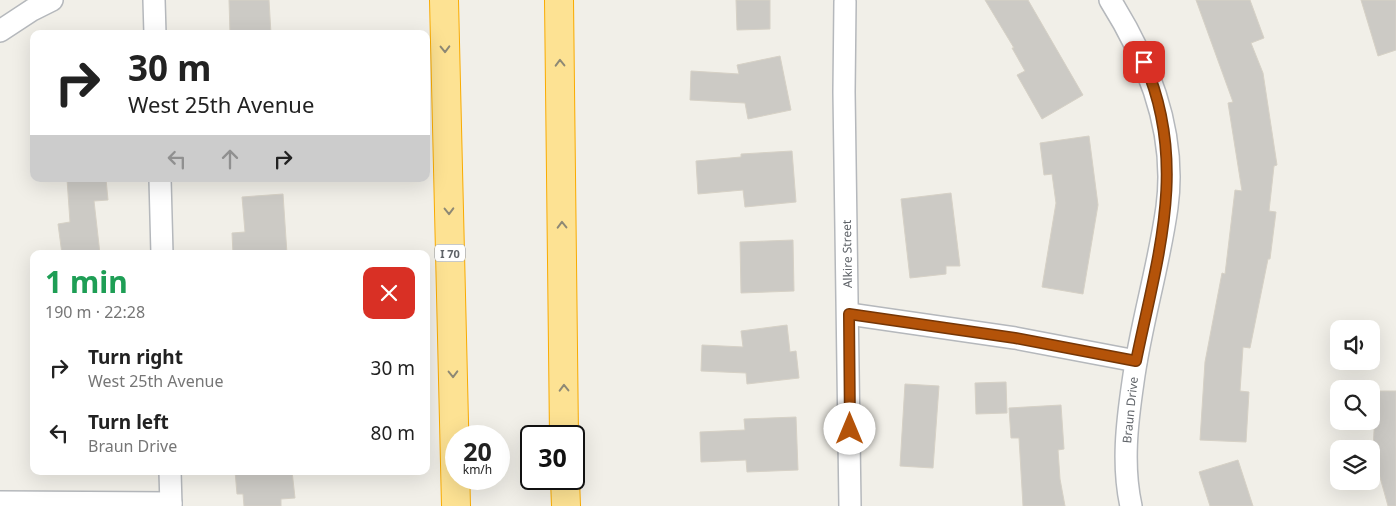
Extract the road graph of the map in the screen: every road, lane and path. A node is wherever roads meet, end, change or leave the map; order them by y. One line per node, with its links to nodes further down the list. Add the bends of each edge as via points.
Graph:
1 (52, 0): 8 (street)
2 (154, 0): 7 (street)
3 (444, 0): 18 (highway, I 70, one-way to 18)
4 (559, 0): 13 (highway, one-way to 4)
5 (1110, 0): 12 (street, Braun Drive, via 1150,75 1162,114 1168,158 1167,206)
6 (845, 2): 11 (street, Alkire Street)
7 (155, 30)
8 (0, 31)
9 (160, 182): 10 (street)
10 (162, 250)
11 (849, 314): 12 (street, via 1015,338); 20 (street, Alkire Street)
12 (1136, 361): 21 (street, Braun Drive, via 1125,450)
13 (564, 425)
14 (170, 475): 17 (street)
15 (565, 490): 19 (highway)
16 (0, 502): 17 (street)
17 (171, 504)
18 (456, 506)
19 (566, 506)
20 (850, 506)
21 (1131, 506)

